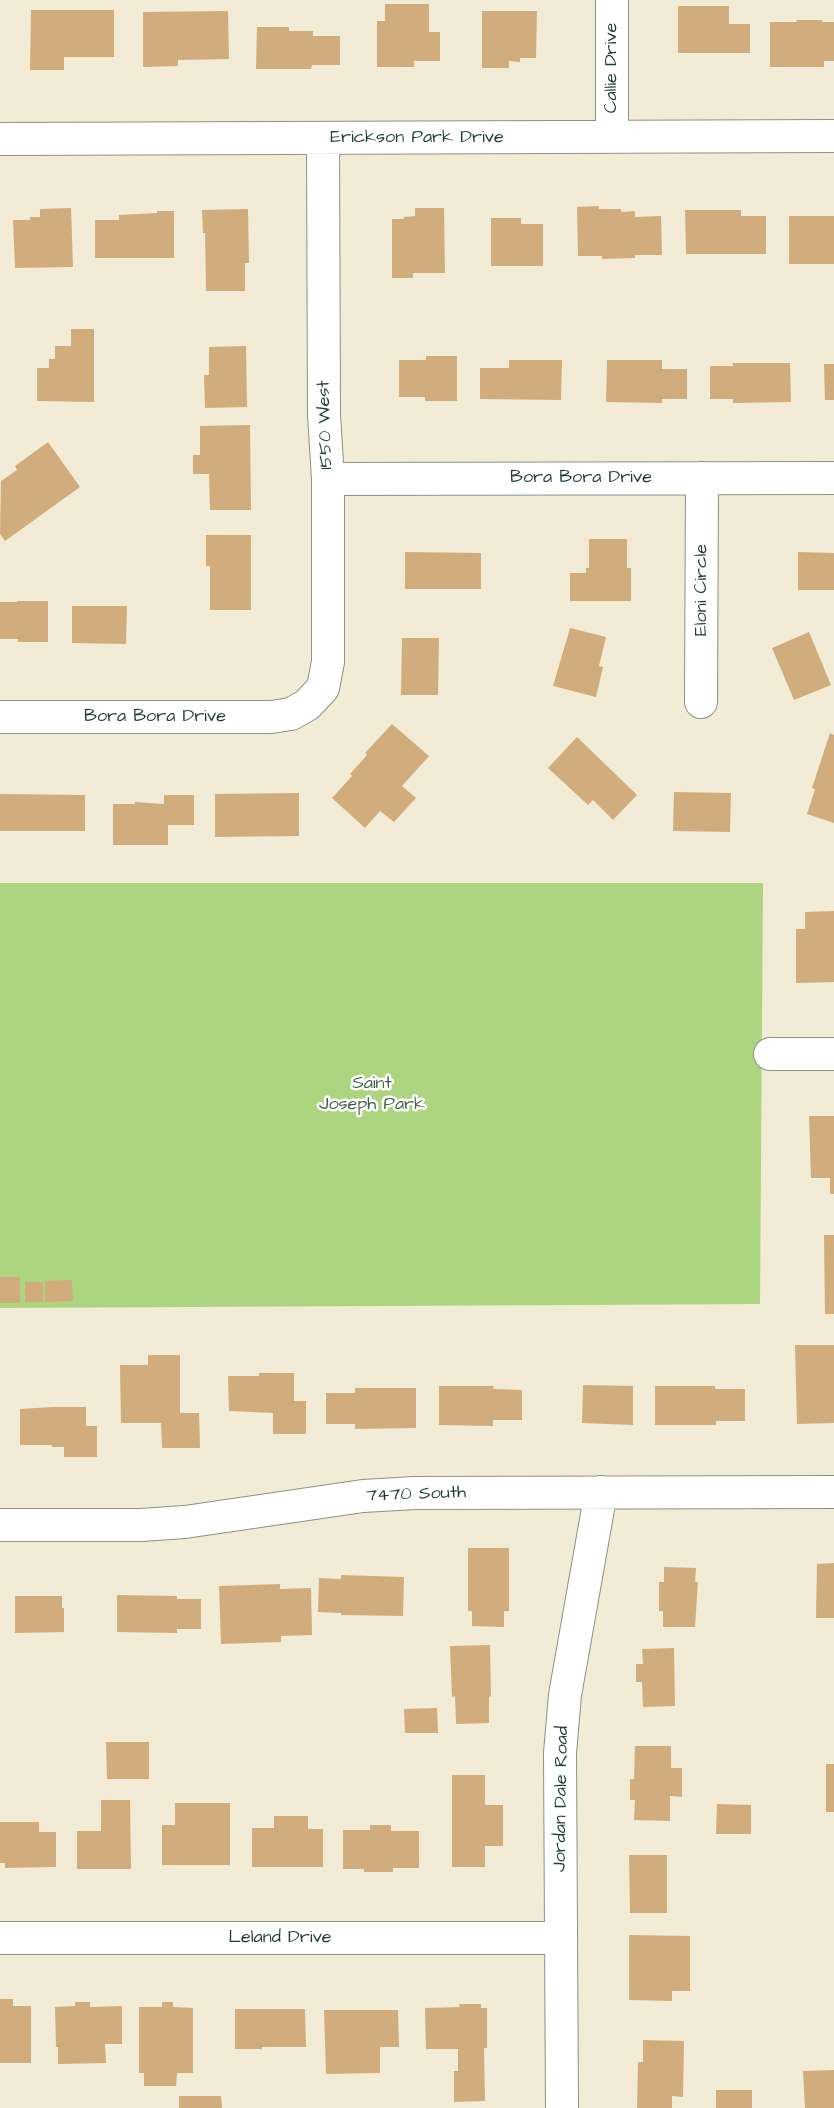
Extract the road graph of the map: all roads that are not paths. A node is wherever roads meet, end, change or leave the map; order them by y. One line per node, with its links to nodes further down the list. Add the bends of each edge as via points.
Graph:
1 (612, 0): 3 (street, Callie Drive)
2 (834, 136): 3 (street, Erickson Park Drive)
3 (612, 137): 4 (street, Erickson Park Drive)
4 (323, 138): 5 (street, Erickson Park Drive); 8 (street, 1550 West, via 324,415)
5 (0, 139)
6 (702, 478): 7 (street, Bora Bora Drive); 8 (street, Bora Bora Drive); 9 (street, Eloni Circle)
7 (834, 478)
8 (328, 479): 10 (street, 1550 West, via 328,662 323,688)
9 (701, 702)
10 (307, 705): 11 (street, Bora Bora Drive, via 291,714 271,717)
11 (0, 717)
12 (770, 1054): 13 (street)
13 (834, 1054)
14 (601, 1492): 15 (street, 7470 South); 16 (street, 7470 South, via 415,1493 363,1496 141,1526); 18 (street, Jordan Dale Road, via 565,1695 560,1753)
15 (834, 1492)
16 (0, 1525)
17 (0, 1938): 18 (street, Leland Drive)
18 (561, 1938): 19 (street, Jordan Dale Road)
19 (562, 2108)

